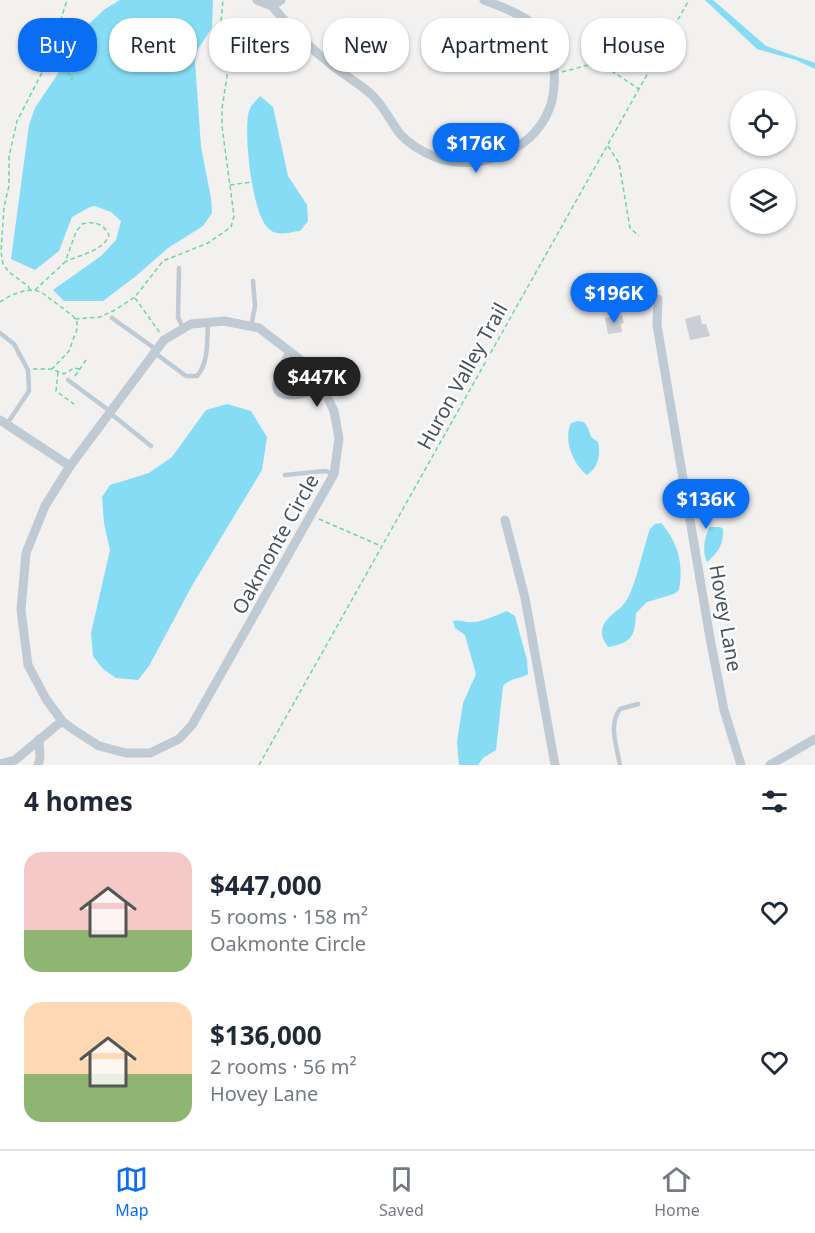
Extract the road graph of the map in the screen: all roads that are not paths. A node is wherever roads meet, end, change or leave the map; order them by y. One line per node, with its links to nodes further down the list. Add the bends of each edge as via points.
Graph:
1 (257, 0): 4 (street)
2 (281, 0): 4 (street)
3 (484, 0): 4 (street, via 533,24 543,36 554,61 554,95 543,122 524,144 495,159 465,162 437,158 401,135 371,94 302,40)
4 (272, 3)
5 (179, 268): 11 (lane, via 178,317)
6 (253, 281): 10 (lane, via 255,306)
7 (658, 299): 33 (street, Hovey Lane, via 657,325 710,638 724,710)
8 (112, 318): 13 (lane)
9 (208, 322): 10 (street, Oakmonte Circle); 11 (street, Oakmonte Circle); 13 (lane, via 207,346 197,376 186,376)
10 (251, 327): 14 (street, Oakmonte Circle, via 259,328)
11 (183, 328): 13 (street, Oakmonte Circle, via 165,339)
12 (0, 333): 18 (lane, via 14,344 28,370 29,391)
13 (156, 351): 17 (street, Oakmonte Circle)
14 (288, 351): 16 (street, Oakmonte Circle, via 314,370); 16 (lane, via 274,382 278,394 300,397)
15 (69, 381): 17 (lane)
16 (324, 390): 21 (street, Oakmonte Circle, via 334,411 339,438)
17 (110, 412): 19 (lane); 20 (street, Oakmonte Circle)
18 (4, 422): 20 (street)
19 (151, 446)
20 (70, 466): 25 (street, Oakmonte Circle, via 45,506 26,553 21,610 28,665)
21 (334, 474): 22 (lane, via 325,471); 25 (street, Oakmonte Circle, via 192,725 179,738 150,753 126,753 99,746)
22 (285, 475)
23 (505, 520): 31 (street, via 525,598)
24 (638, 704): 32 (lane, via 620,709 615,717)
25 (62, 721): 26 (street)
26 (39, 739): 29 (street, via 15,759); 30 (street)
27 (815, 739): 28 (street)
28 (788, 761): 34 (street)
29 (0, 764)
30 (38, 765)
31 (555, 765)
32 (620, 765)
33 (741, 765)
34 (771, 765)

